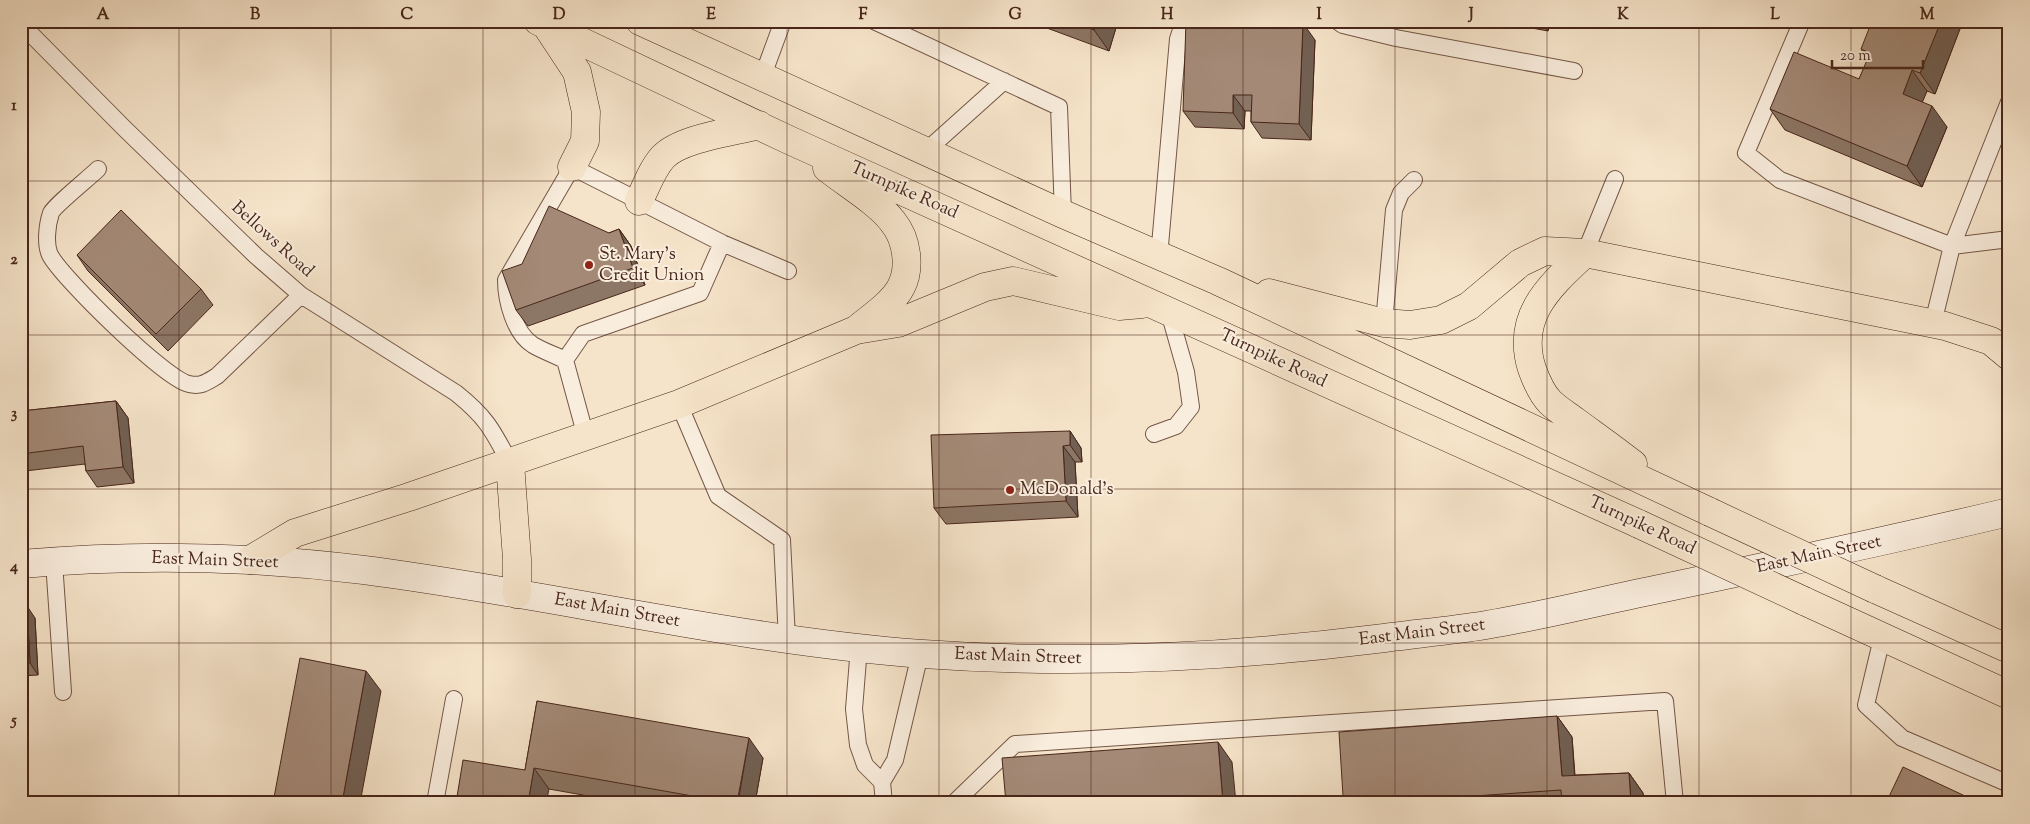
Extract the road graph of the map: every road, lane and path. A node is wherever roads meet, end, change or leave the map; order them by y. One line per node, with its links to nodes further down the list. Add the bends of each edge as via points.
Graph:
1 (640, 21): 10 (highway)
2 (783, 21): 10 (lane)
3 (874, 21): 11 (lane)
4 (1184, 21): 26 (lane, via 1178,39)
5 (1337, 21): 9 (lane, via 1396,38)
6 (1802, 21): 24 (lane, via 1746,153 1780,180)
7 (542, 23): 13 (highway, Turnpike Road); 16 (highway, via 577,72 586,112 585,141)
8 (21, 24): 29 (lane, Bellows Road, via 256,256)
9 (1574, 70)
10 (762, 78): 15 (highway)
11 (1004, 81): 15 (lane); 21 (lane, via 1059,107)
12 (2009, 102): 24 (lane)
13 (759, 126): 14 (highway, Turnpike Road); 20 (highway, via 682,144 664,156)
14 (789, 140): 30 (highway, Turnpike Road); 33 (highway, via 894,222 904,244 908,269 900,288)
15 (926, 151): 21 (highway)
16 (572, 167): 20 (lane); 35 (lane, via 506,280 506,294 520,331 532,345)
17 (98, 169): 29 (lane, via 51,212 47,239 50,254 63,272 131,341 173,378 202,386 217,376)
18 (1615, 179): 25 (lane)
19 (1414, 180): 31 (lane, via 1401,193 1394,210)
20 (639, 201): 23 (lane)
21 (1063, 214): 26 (highway)
22 (2009, 242): 24 (lane, via 2001,240)
23 (722, 244): 27 (lane); 35 (lane, via 700,293 583,334)
24 (1952, 246): 32 (lane)
25 (1585, 253): 31 (highway, via 1545,250 1520,263 1469,306 1441,320 1410,325); 32 (highway); 40 (highway, via 1548,288 1533,316 1527,345 1536,379 1549,402)
26 (1159, 257): 28 (highway)
27 (788, 271)
28 (1218, 281): 31 (highway); 40 (highway)
29 (301, 295): 39 (lane, Bellows Road, via 456,393 490,426)
30 (1160, 308): 33 (highway, via 1119,306 1013,280 984,287 898,323); 37 (lane, via 1186,372 1191,406 1176,426); 46 (highway, Turnpike Road, bridge, via 1639,524)
31 (1384, 323)
32 (1933, 323): 34 (highway, via 1991,342)
33 (856, 330): 36 (highway)
34 (2009, 356)
35 (565, 360): 38 (lane)
36 (679, 404): 38 (highway); 47 (lane, via 718,496 782,540)
37 (1154, 434)
38 (586, 437): 39 (highway)
39 (510, 463): 42 (highway, via 295,533); 45 (highway)
40 (1674, 494): 49 (highway, bridge)
41 (2009, 512): 50 (main road, East Main Street, via 1877,544 1480,626 1207,657 1069,660)
42 (250, 560): 43 (main road, East Main Street, via 168,558); 45 (main road, East Main Street, via 361,570)
43 (54, 562): 44 (main road, East Main Street); 51 (lane)
44 (21, 564)
45 (517, 594): 47 (main road, East Main Street)
46 (1882, 638): 52 (highway, Turnpike Road); 55 (lane, via 1866,705 1902,738)
47 (786, 639): 48 (main road, East Main Street)
48 (859, 647): 50 (main road, East Main Street); 54 (lane, via 854,709 858,745 865,765)
49 (2009, 650)
50 (920, 654): 54 (lane, via 895,760)
51 (63, 692)
52 (2009, 695)
53 (454, 699): 56 (lane)
54 (882, 782): 57 (lane)
55 (2009, 784)
56 (435, 803)
57 (884, 803)
58 (954, 803): 59 (lane, via 1015,744 1665,701)
59 (1675, 803)

